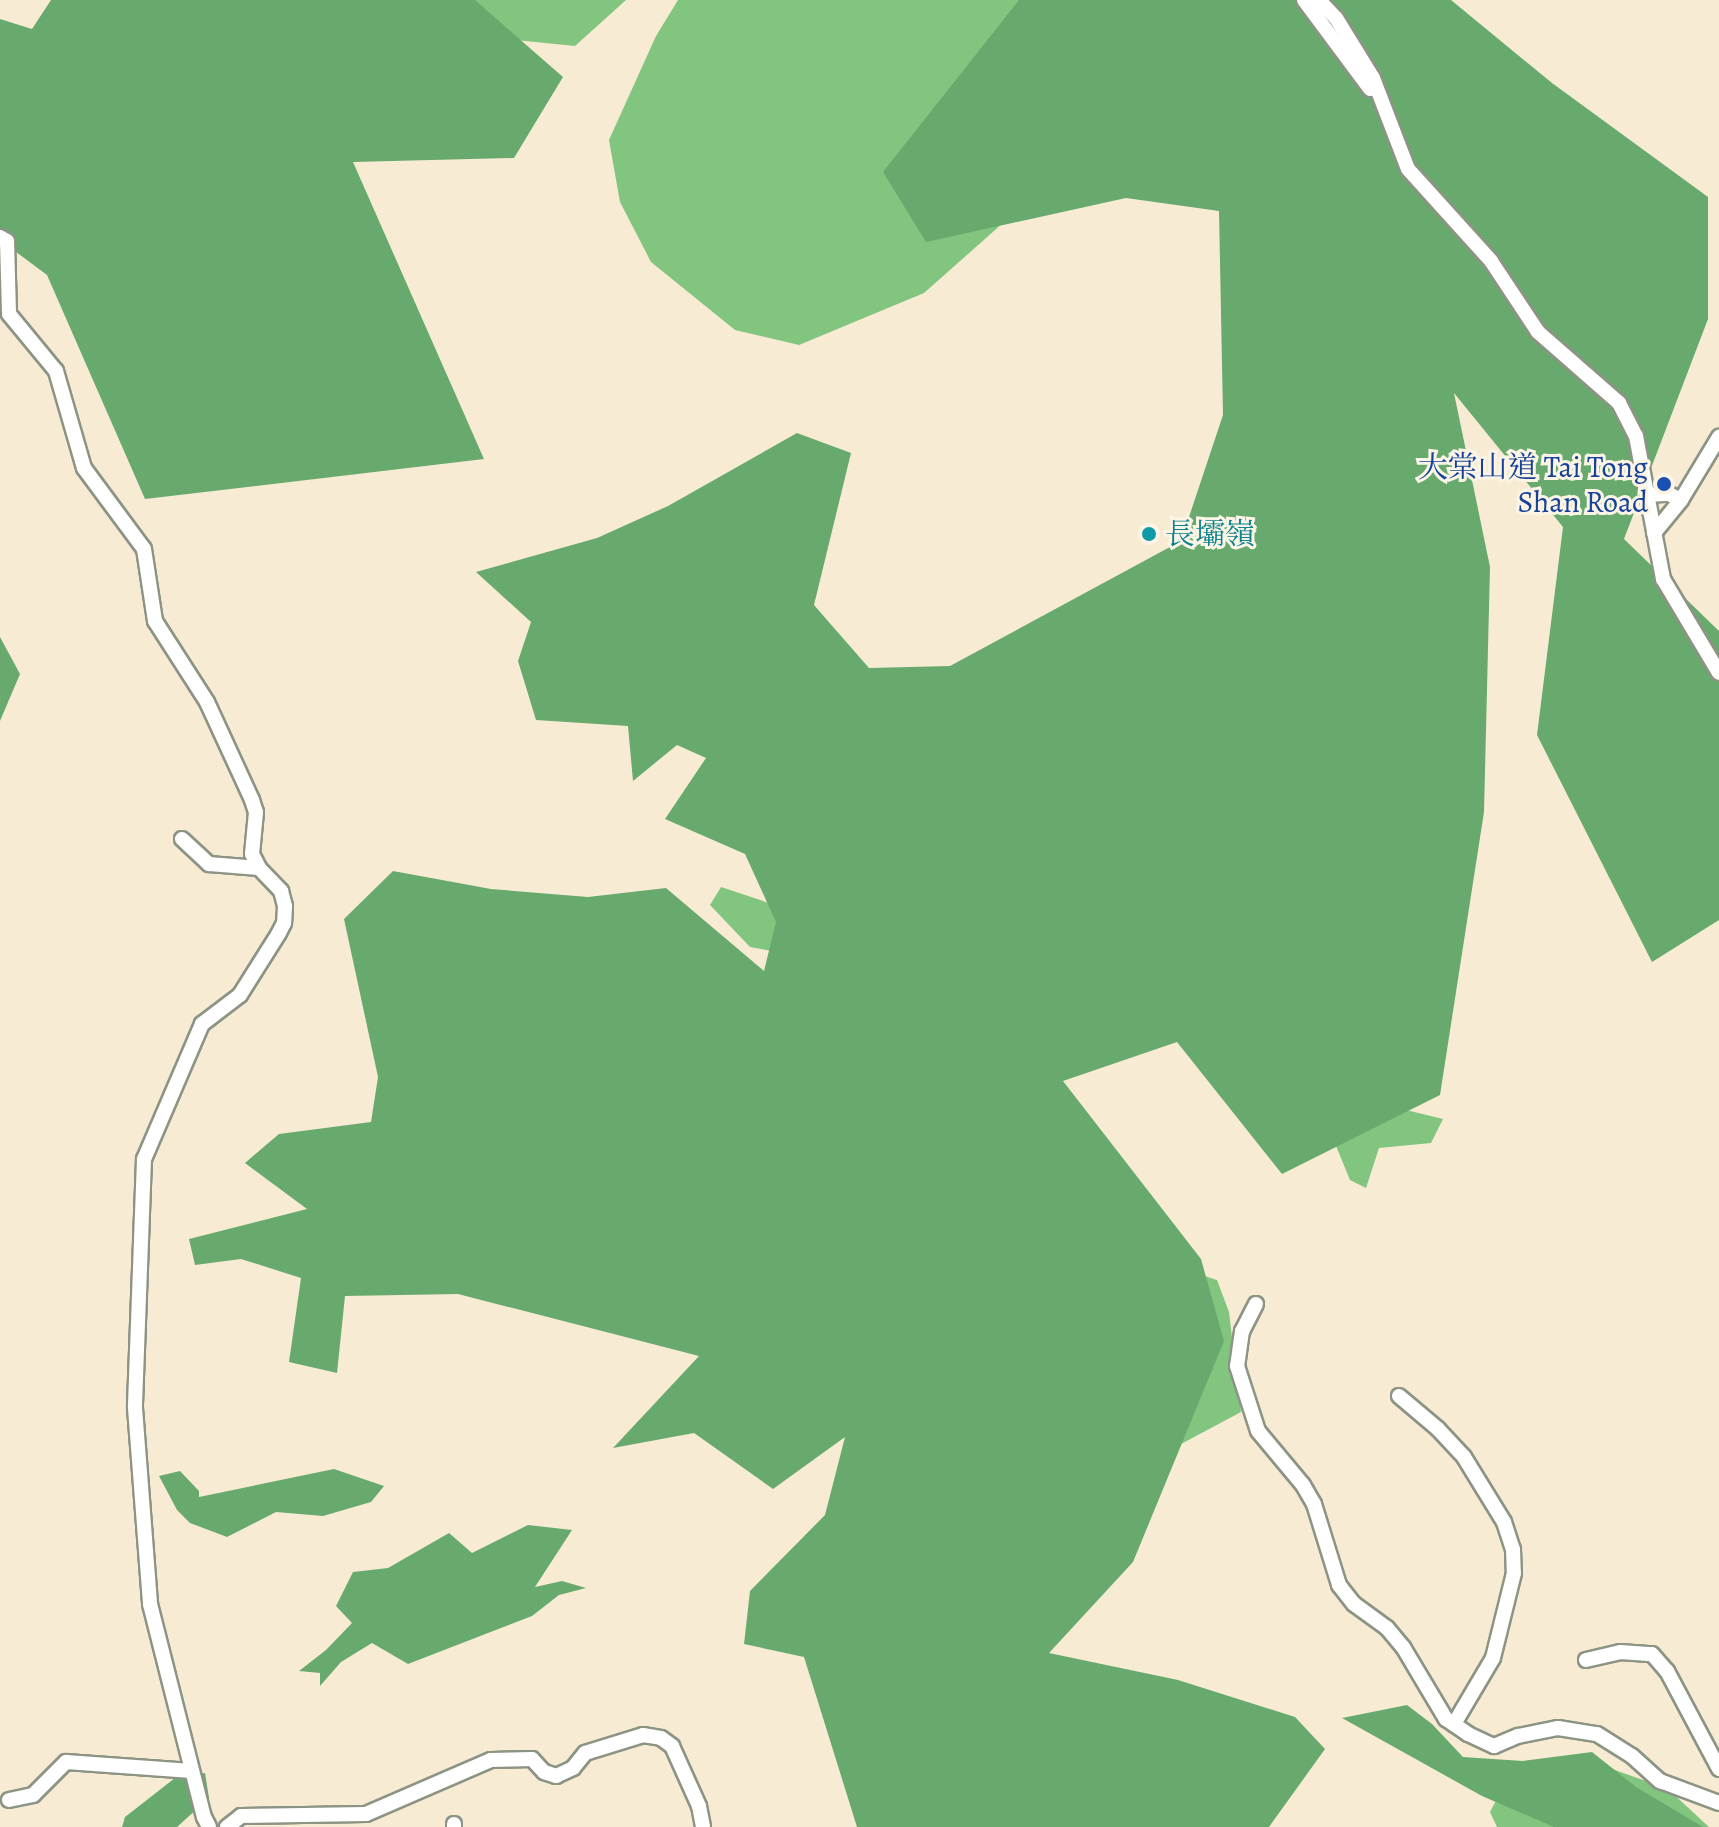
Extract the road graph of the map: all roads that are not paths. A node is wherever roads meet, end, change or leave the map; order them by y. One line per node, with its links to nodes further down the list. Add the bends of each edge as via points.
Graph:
1 (1304, 0): 3 (street)
2 (1319, 0): 3 (street, via 1355,46)
3 (1384, 108): 6 (street, via 1408,169 1491,261 1538,332 1619,403 1636,436)
4 (0, 237): 11 (street, via 7,241 9,314 56,371 84,468 144,549 155,621 207,702 252,800 252,854)
5 (1719, 437): 7 (street)
6 (1647, 495): 7 (street, via 1669,494); 8 (street)
7 (1681, 500): 8 (street)
8 (1654, 533): 9 (street, via 1663,579)
9 (1719, 673)
10 (182, 839): 11 (street, via 209,864)
11 (259, 868): 17 (street, via 281,891 284,923 240,995 202,1024 144,1159 135,1408 145,1544 150,1604)
12 (1256, 1304): 15 (street, via 1242,1331 1237,1366 1258,1431 1314,1504 1339,1585 1403,1647)
13 (1399, 1396): 15 (street, via 1464,1457 1504,1522 1513,1549 1514,1573 1493,1658)
14 (1586, 1660): 16 (street, via 1620,1652 1652,1654 1667,1671)
15 (1454, 1724): 19 (street, via 1494,1746 1558,1728 1597,1734 1660,1781)
16 (1719, 1769)
17 (192, 1771): 18 (street, via 66,1762 33,1795); 20 (street)
18 (9, 1800)
19 (1719, 1803)
20 (209, 1827)
21 (227, 1827): 22 (street, via 241,1816 366,1814 491,1760 532,1759 556,1776 573,1768 585,1753 643,1735 672,1746)
22 (703, 1827)

